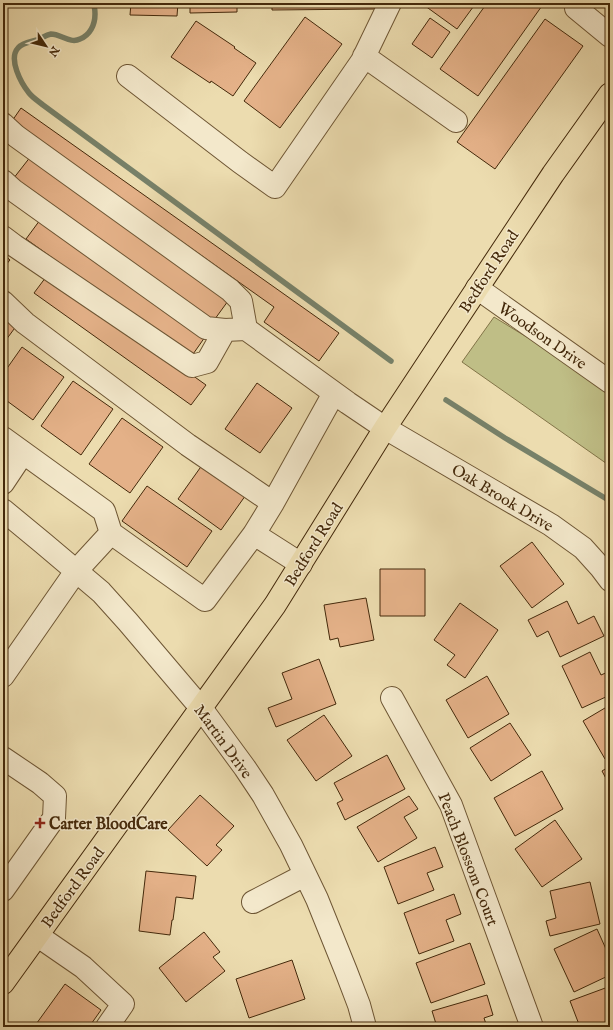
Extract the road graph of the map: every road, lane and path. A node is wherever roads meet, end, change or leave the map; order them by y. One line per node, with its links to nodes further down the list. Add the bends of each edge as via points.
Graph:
1 (390, 3): 4 (street)
2 (580, 3): 3 (street, via 576,8)
3 (610, 36)
4 (364, 56): 5 (street, via 275,187); 7 (street)
5 (128, 76)
6 (610, 94): 11 (main road, Bedford Road)
7 (456, 121)
8 (3, 124): 13 (street, via 16,136 230,290 241,301)
9 (3, 181): 14 (street, via 206,328)
10 (3, 237): 14 (street, via 192,366 207,362)
11 (477, 288): 15 (street, Woodson Drive); 17 (main road, Bedford Road)
12 (3, 302): 21 (street, via 24,323 175,435)
13 (246, 329): 14 (street); 16 (street, Oak Brook Drive)
14 (225, 330)
15 (610, 382)
16 (334, 393): 17 (street, Oak Brook Drive); 21 (street)
17 (386, 428): 25 (main road, Bedford Road); 27 (street, Oak Brook Drive, via 552,525 583,548)
18 (3, 438): 19 (street)
19 (24, 454): 20 (street); 23 (street, via 104,512)
20 (3, 483)
21 (273, 503): 24 (street)
22 (3, 510): 26 (street, Martin Drive)
23 (111, 533): 24 (street, via 205,600); 26 (street)
24 (254, 534): 25 (street)
25 (301, 564): 30 (main road, Bedford Road)
26 (76, 571): 28 (street); 30 (street, Martin Drive, via 101,592)
27 (610, 580)
28 (3, 676)
29 (392, 698): 39 (street, Peach Blossom Court, via 452,805)
30 (201, 708): 32 (street, Martin Drive, via 263,795); 35 (main road, Bedford Road)
31 (3, 758): 33 (street, via 55,796 54,818)
32 (305, 875): 34 (street); 38 (street, Martin Drive, via 341,958)
33 (3, 890)
34 (253, 902)
35 (38, 936): 36 (main road, Bedford Road); 37 (street, via 83,967 123,1004)
36 (3, 983)
37 (107, 1027)
38 (365, 1027)
39 (532, 1027)

